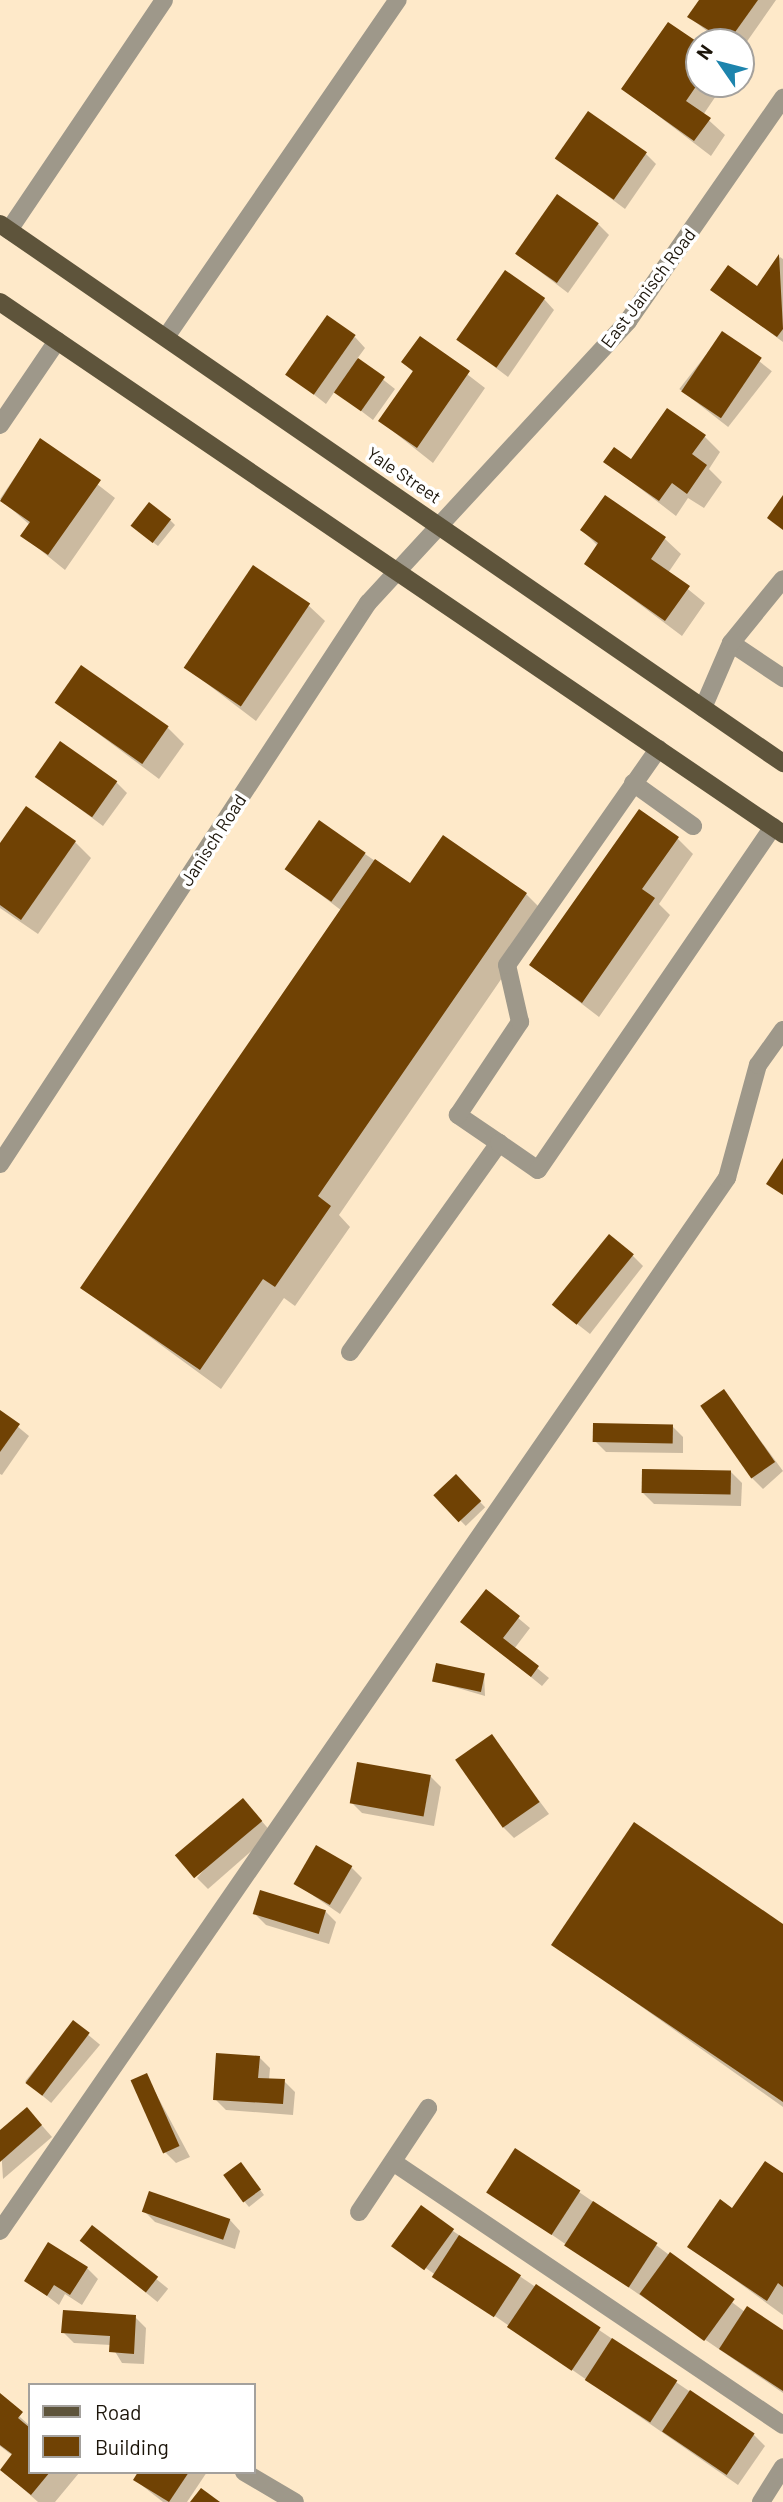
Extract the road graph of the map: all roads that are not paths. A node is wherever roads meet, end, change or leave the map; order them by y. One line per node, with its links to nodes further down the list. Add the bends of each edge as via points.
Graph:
1 (164, 0): 4 (street)
2 (398, 0): 6 (street)
3 (783, 98): 9 (street, East Janisch Road, via 628,321)
4 (4, 227): 6 (main road, Yale Street)
5 (0, 302): 7 (main road)
6 (166, 337): 9 (main road, Yale Street)
7 (57, 341): 8 (street); 10 (main road)
8 (0, 425)
9 (438, 524): 10 (street, Janisch Road); 14 (main road, Yale Street)
10 (398, 570): 15 (main road); 22 (street, Janisch Road, via 368,603)
11 (783, 579): 12 (street)
12 (732, 643): 13 (street); 14 (street)
13 (783, 678)
14 (703, 708): 16 (main road, Yale Street)
15 (658, 749): 17 (street); 19 (main road)
16 (783, 763)
17 (634, 783): 18 (street); 21 (street, via 508,965 520,1021 458,1115)
18 (693, 826)
19 (778, 831): 21 (street, via 538,1170)
20 (783, 1030): 27 (street, via 758,1065 727,1178)
21 (499, 1143): 23 (street)
22 (0, 1164)
23 (350, 1353)
24 (428, 2108): 25 (street)
25 (393, 2162): 26 (street); 28 (street)
26 (359, 2212)
27 (0, 2231)
28 (783, 2425)
29 (783, 2467): 32 (street)
30 (247, 2474): 31 (street)
31 (295, 2502)
32 (761, 2502)

